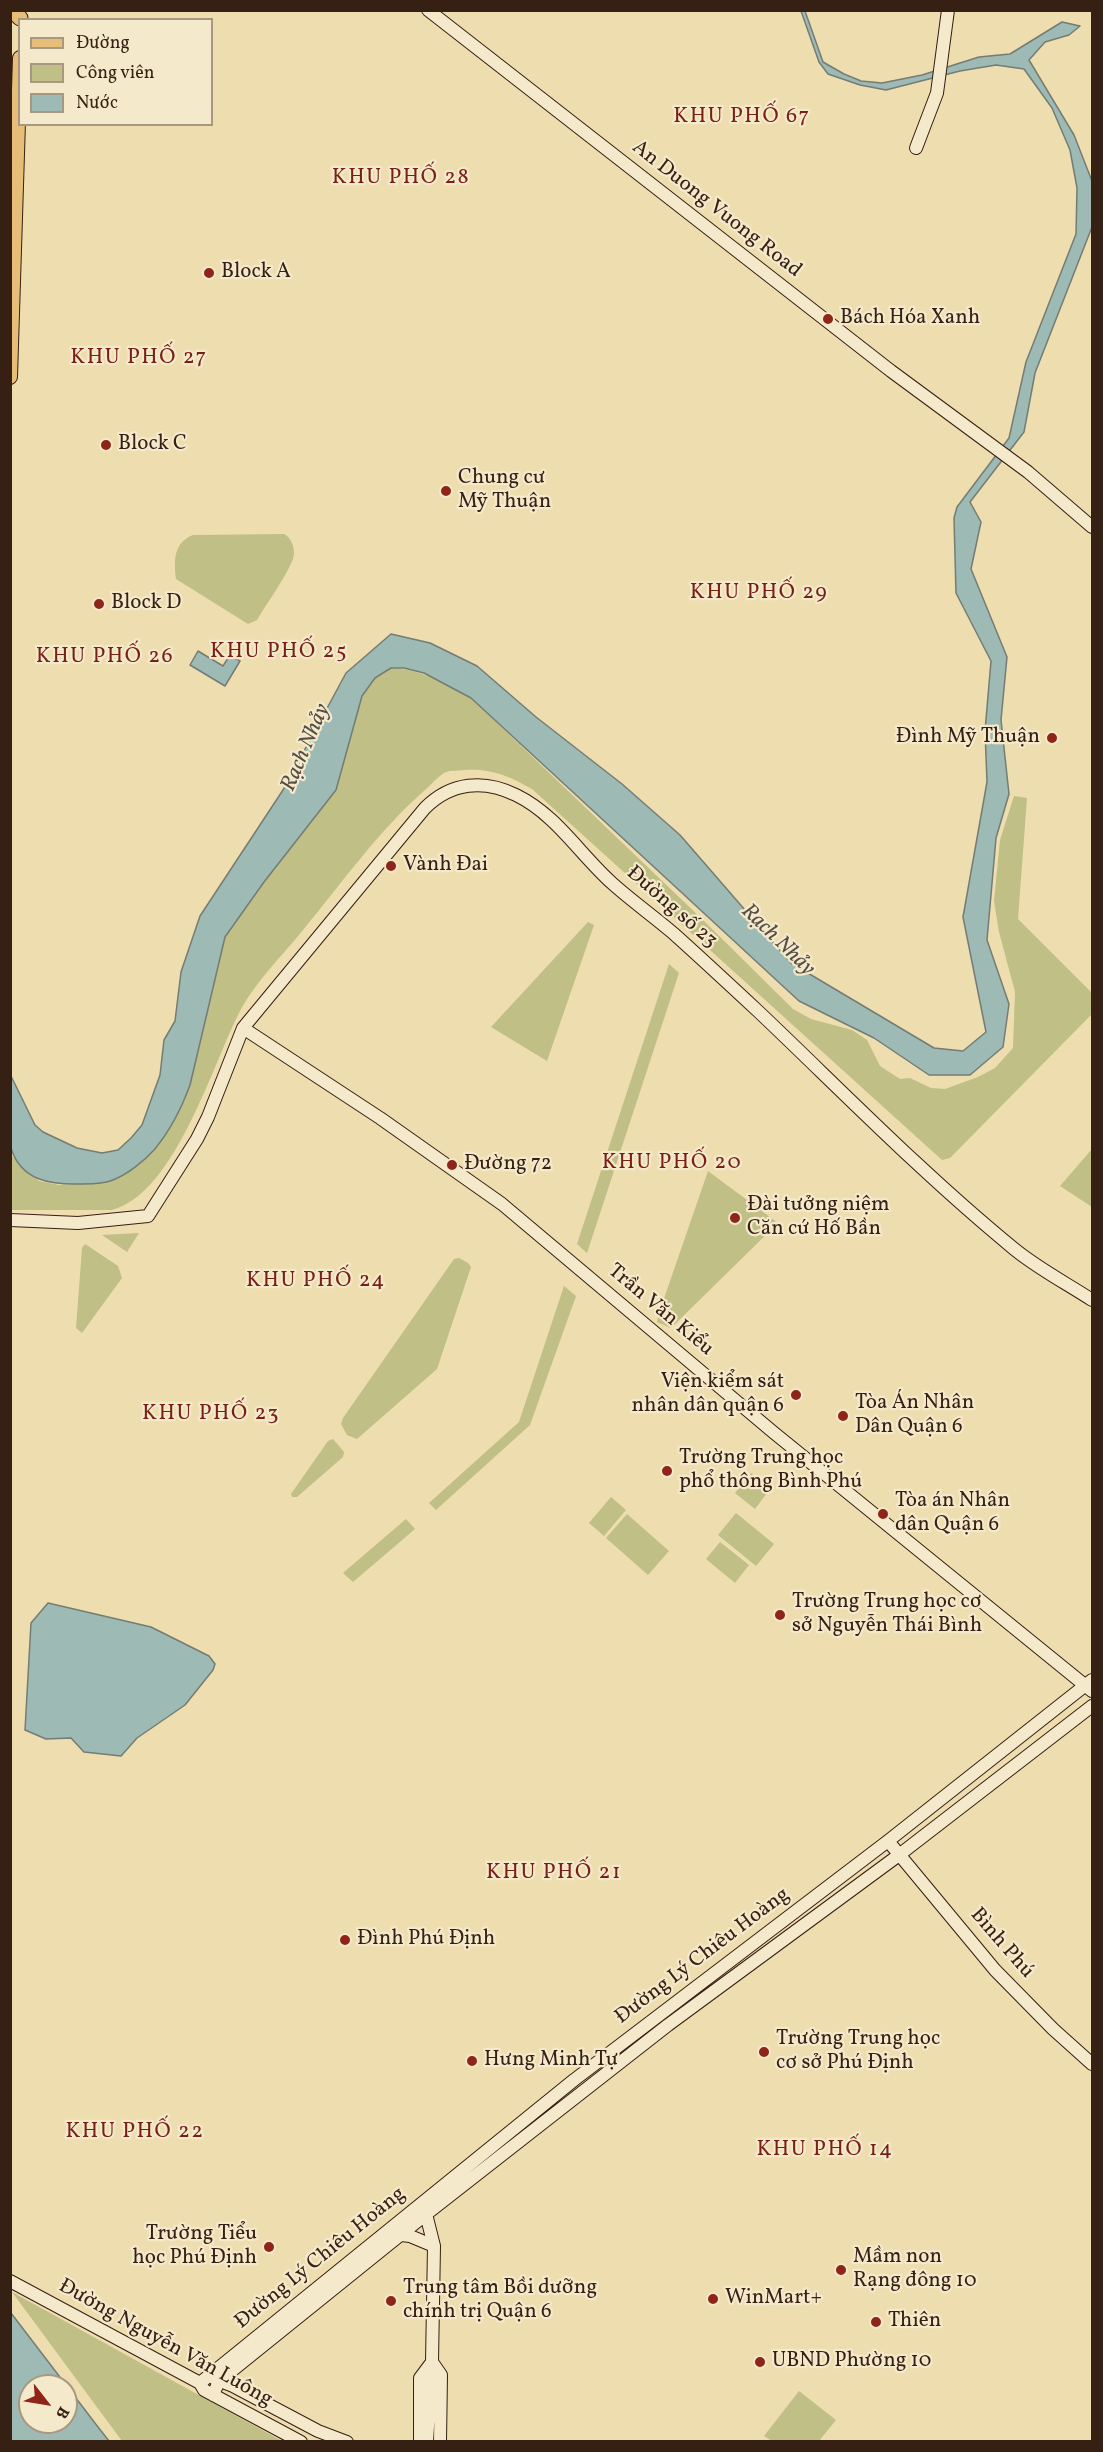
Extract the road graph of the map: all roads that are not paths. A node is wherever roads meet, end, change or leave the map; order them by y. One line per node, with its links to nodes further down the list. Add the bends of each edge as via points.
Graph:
1 (428, 10): 6 (main road, An Duong Vuong Road, via 1028,472)
2 (948, 10): 4 (main road, via 939,82)
3 (18, 122): 5 (main road)
4 (916, 148)
5 (10, 377)
6 (1092, 527)
7 (243, 1028): 8 (main road, Đường số 23, via 197,1140 147,1216 78,1223); 9 (main road, Đường số 23, via 434,799 459,786 502,790 531,804 562,830 611,883 674,934 938,1184 1013,1249); 10 (main road, Trần Văn Kiểu, via 502,1204 773,1432)
8 (10, 1220)
9 (1092, 1300)
10 (1090, 1685): 12 (main road, Đường Lý Chiêu Hoàng)
11 (1092, 1706): 13 (main road, Đường Lý Chiêu Hoàng)
12 (888, 1842): 13 (main road, Bình Phú); 15 (main road, Đường Lý Chiêu Hoàng, via 574,2080)
13 (899, 1855): 14 (main road, Bình Phú, via 1002,1978); 16 (main road, Đường Lý Chiêu Hoàng, via 668,2025)
14 (1092, 2064)
15 (425, 2200): 16 (main road); 21 (main road, Đường Lý Chiêu Hoàng)
16 (425, 2215): 17 (main road, Đường Lý Chiêu Hoàng); 18 (main road)
17 (401, 2235): 18 (main road); 21 (main road, Đường Lý Chiêu Hoàng)
18 (434, 2246): 20 (main road)
19 (10, 2281): 21 (main road, Đường Nguyễn Văn Luông)
20 (432, 2362): 27 (main road, via 420,2378); 28 (main road); 29 (main road, via 441,2375)
21 (209, 2380): 22 (main road, Đường Nguyễn Văn Luông, via 233,2386); 23 (main road, Đường Nguyễn Văn Luông, via 204,2390)
22 (318, 2431): 24 (main road); 25 (main road, Đường Nguyễn Văn Luông); 26 (main road, via 337,2429)
23 (301, 2442)
24 (328, 2442)
25 (347, 2442)
26 (360, 2442)
27 (420, 2442)
28 (427, 2442)
29 (440, 2442)

